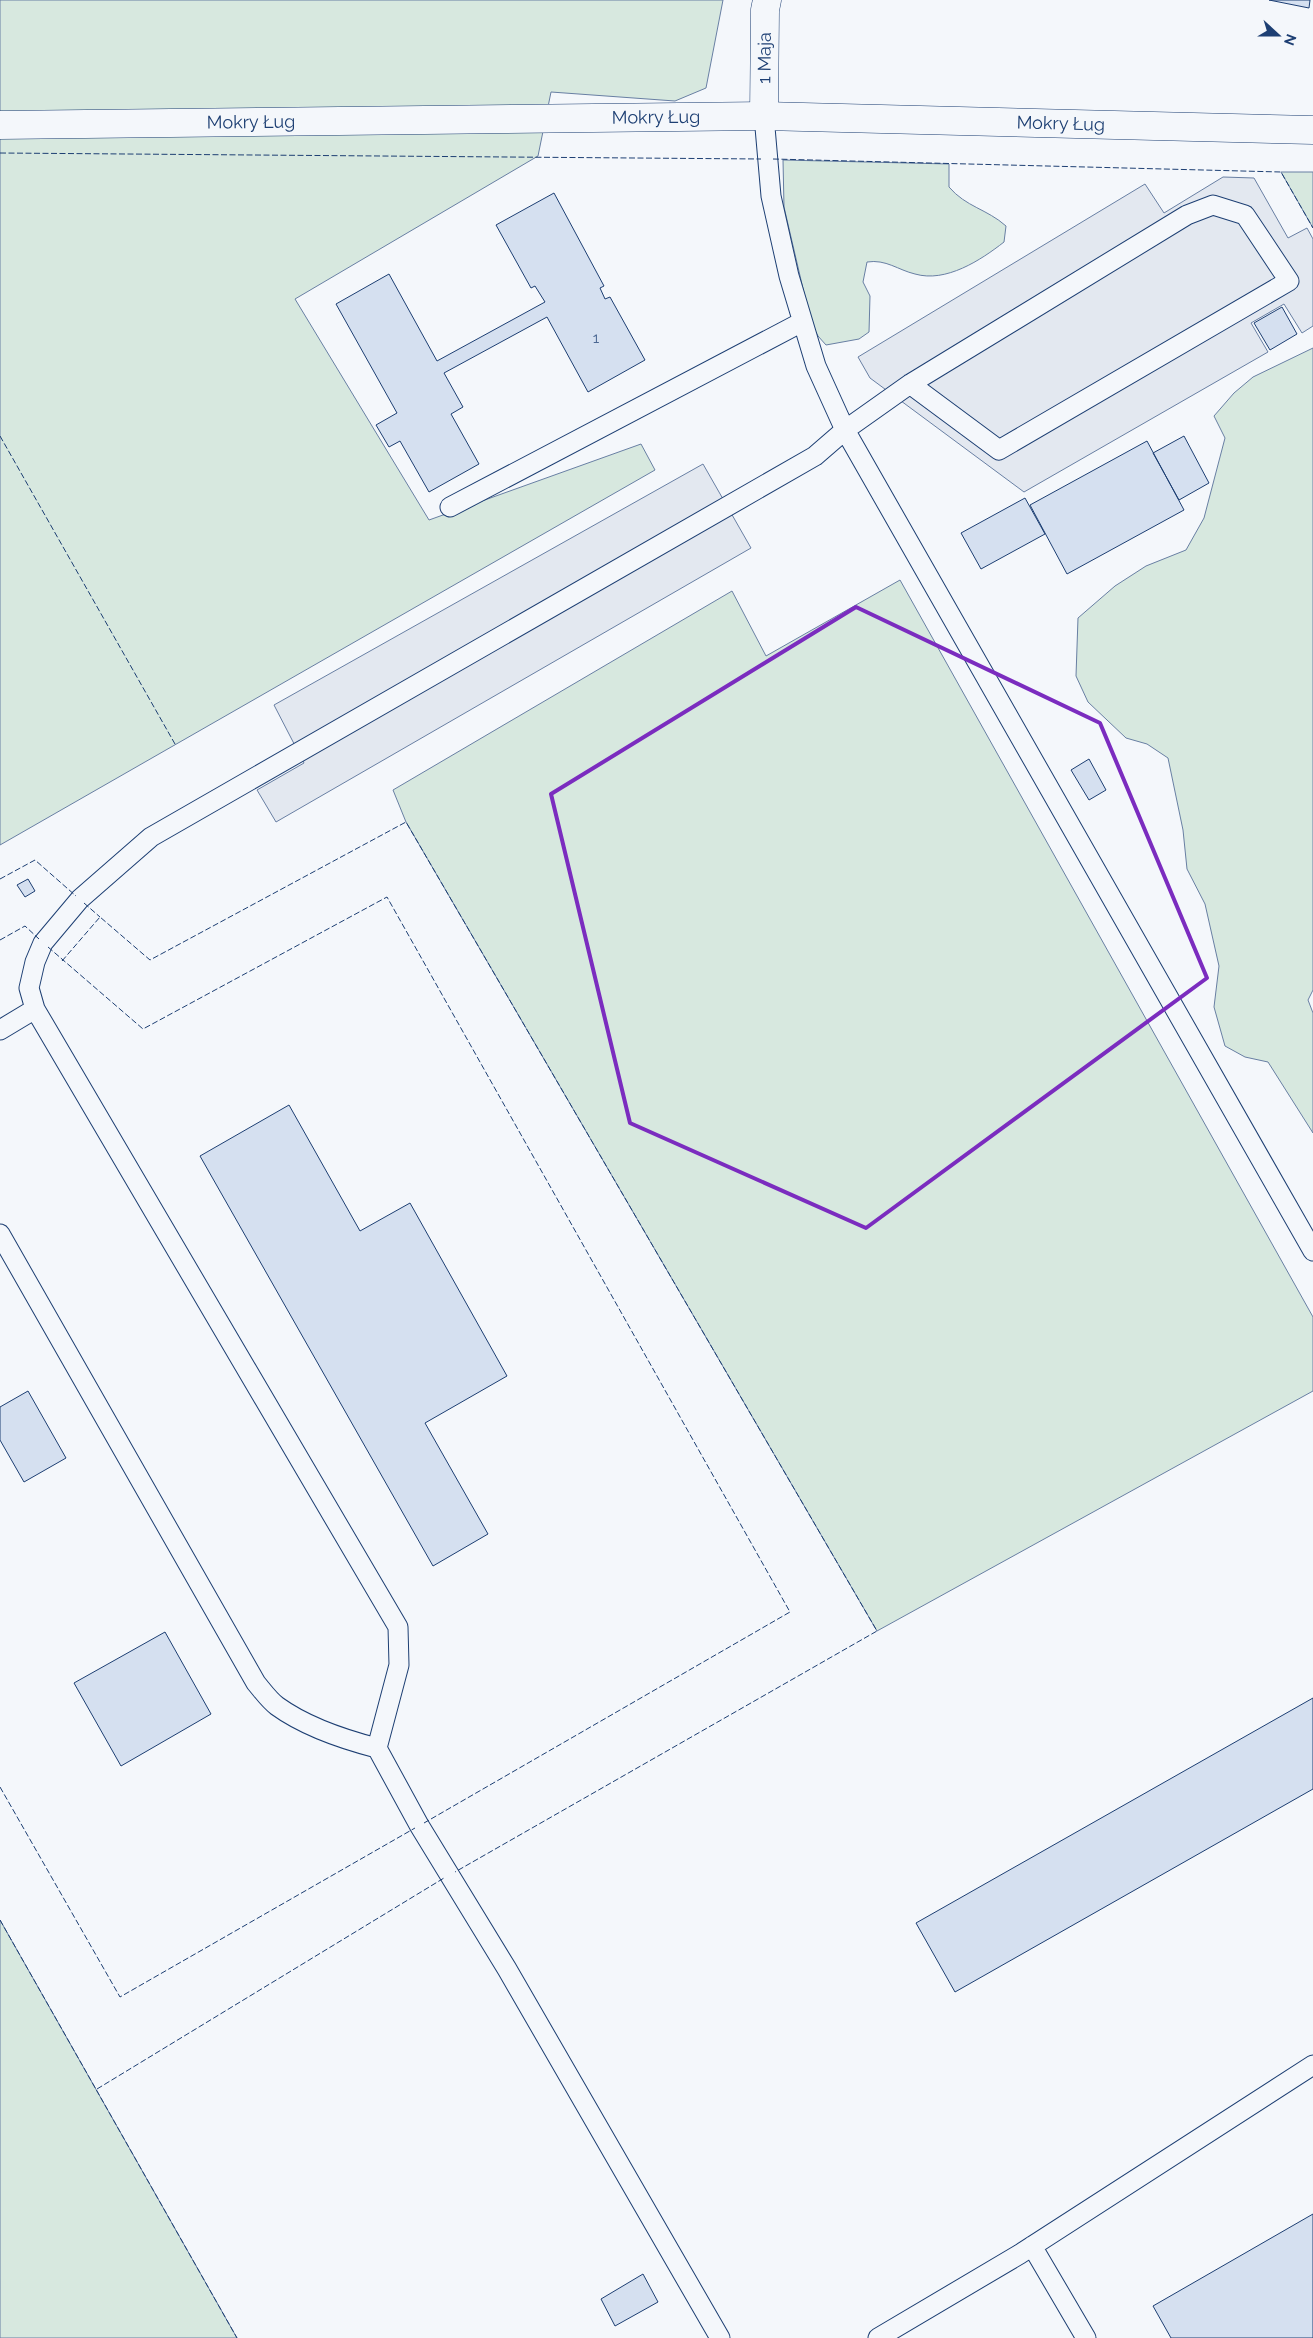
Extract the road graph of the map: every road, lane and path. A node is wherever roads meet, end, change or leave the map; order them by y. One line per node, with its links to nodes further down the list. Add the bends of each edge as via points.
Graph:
1 (767, 0): 2 (street, 1 Maja)
2 (764, 116): 3 (street, Mokry Ług); 4 (street, Mokry Ług); 5 (lane, via 771,196)
3 (0, 125)
4 (1313, 130)
5 (802, 322): 7 (lane, via 816,366); 8 (lane)
6 (910, 384): 6 (lane, via 1187,214 1212,205 1246,215 1288,281 999,450); 7 (lane)
7 (845, 430): 9 (lane, via 815,456 151,837 80,899 43,943 29,988); 12 (lane)
8 (450, 507)
9 (35, 1009): 10 (lane); 13 (lane, via 398,1627 399,1665)
10 (0, 1030)
11 (0, 1234): 13 (lane, via 256,1683 275,1705 308,1724 343,1739)
12 (1313, 1251)
13 (377, 1748): 16 (lane)
14 (1313, 2065): 15 (lane)
15 (1032, 2246): 17 (lane); 18 (lane)
16 (720, 2338)
17 (878, 2338)
18 (1086, 2338)

